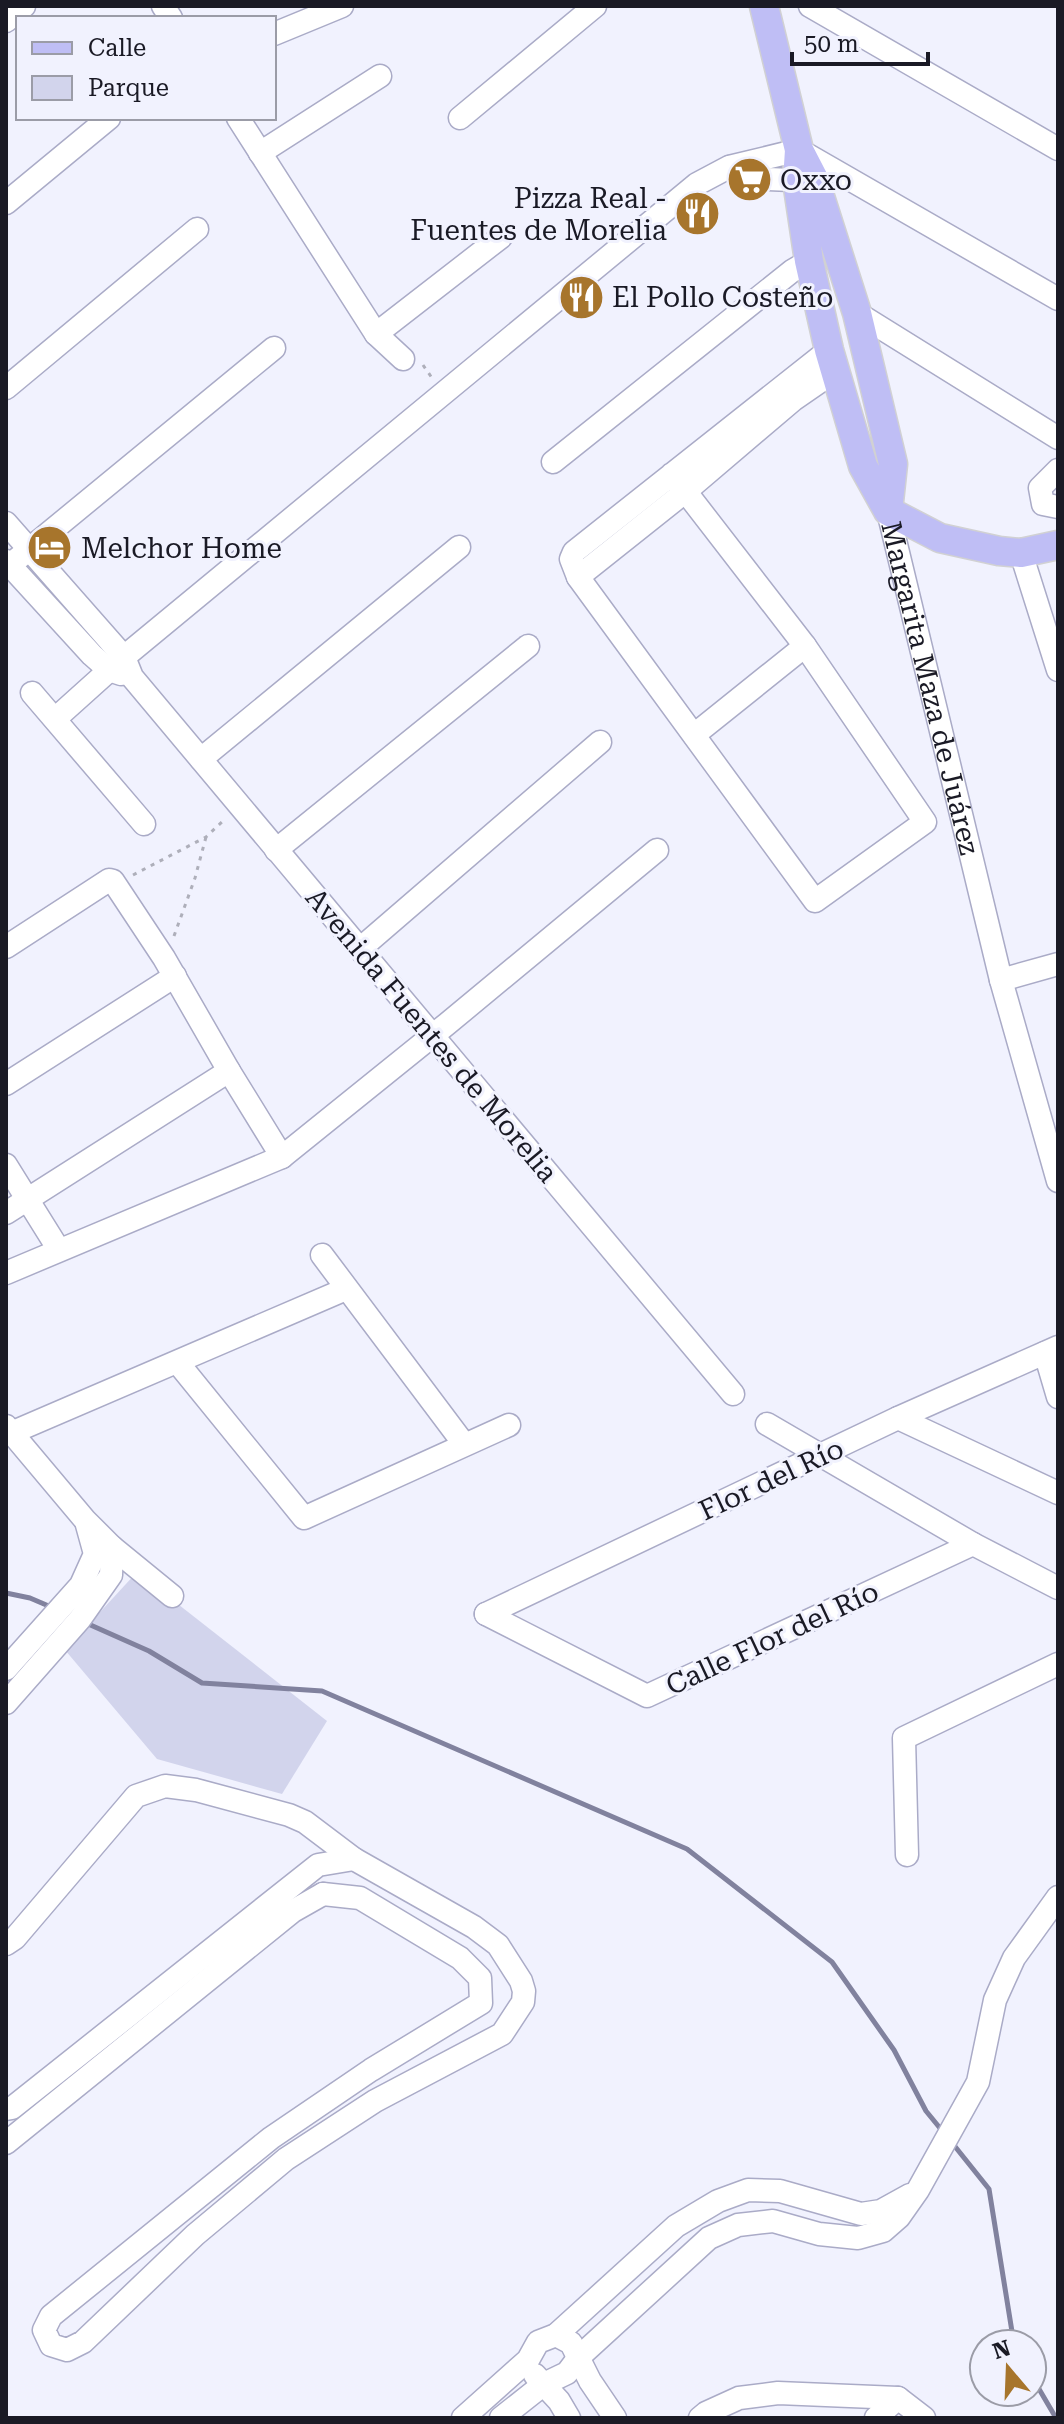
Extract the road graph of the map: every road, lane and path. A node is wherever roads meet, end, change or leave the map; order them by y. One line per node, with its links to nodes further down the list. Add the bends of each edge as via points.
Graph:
1 (24, 6): 6 (street)
2 (342, 6): 7 (street)
3 (595, 6): 9 (street)
4 (764, 6): 13 (main road, Margarita Maza de Juárez)
5 (810, 6): 12 (street)
6 (6, 21)
7 (276, 33)
8 (380, 76): 14 (street)
9 (460, 118)
10 (107, 120): 18 (street)
11 (239, 120): 14 (street)
12 (1058, 149)
13 (799, 150): 15 (street); 16 (street); 17 (main road, Margarita Maza de Juárez)
14 (260, 153): 24 (street)
15 (729, 167): 17 (street, via 768,179); 29 (street, via 697,184)
16 (845, 176): 17 (street); 22 (street)
17 (806, 181): 21 (main road, Margarita Maza de Juárez); 23 (main road, Margarita Maza de Juárez)
18 (6, 203)
19 (197, 229): 28 (street)
20 (501, 237): 24 (street)
21 (809, 261): 27 (main road, Margarita Maza de Juárez); 31 (street)
22 (1058, 299)
23 (857, 313): 30 (street); 35 (main road, Margarita Maza de Juárez, via 893,464)
24 (376, 334): 26 (street)
25 (274, 348): 39 (street)
26 (403, 359): 29 (path, via 421,362)
27 (832, 361): 33 (street); 35 (main road, Margarita Maza de Juárez, via 863,466)
28 (6, 388)
29 (443, 394): 44 (street)
30 (1058, 438)
31 (553, 462)
32 (1058, 470): 34 (street, via 1040,488 1043,504)
33 (679, 482): 43 (street); 48 (street, via 578,577)
34 (1058, 507)
35 (888, 511): 40 (main road, via 940,538); 61 (street, Margarita Maza de Juárez)
36 (6, 523): 39 (street, Avenida Fuentes de Morelia)
37 (1058, 545): 40 (main road)
38 (459, 547): 50 (street)
39 (28, 550): 41 (street); 44 (street, Avenida Fuentes de Morelia)
40 (1021, 553): 45 (street)
41 (8, 563): 44 (street, Avenida Fuentes de Morelia)
42 (528, 646): 54 (street)
43 (805, 646): 48 (street); 48 (street, via 925,822 815,901)
44 (121, 668): 47 (street); 50 (street, Avenida Fuentes de Morelia)
45 (1058, 670)
46 (32, 693): 47 (street)
47 (55, 719): 52 (street)
48 (694, 735)
49 (600, 742): 58 (street)
50 (201, 759): 51 (street, Avenida Fuentes de Morelia)
51 (239, 804): 53 (path); 54 (street, Avenida Fuentes de Morelia)
52 (144, 824)
53 (206, 837): 56 (path); 60 (path)
54 (276, 850): 58 (street, Avenida Fuentes de Morelia)
55 (657, 850): 62 (street)
56 (112, 882): 57 (street); 60 (street)
57 (6, 947)
58 (361, 948): 62 (street, Avenida Fuentes de Morelia)
59 (1058, 964): 61 (street)
60 (169, 967): 63 (street); 64 (street)
61 (1001, 980): 67 (street, Margarita Maza de Juárez)
62 (433, 1036): 65 (street); 76 (street, Avenida Fuentes de Morelia)
63 (229, 1071): 65 (street); 68 (street)
64 (6, 1084)
65 (282, 1157): 70 (street)
66 (6, 1165): 68 (street)
67 (1058, 1181)
68 (28, 1199): 69 (street); 70 (street)
69 (6, 1213)
70 (59, 1250): 72 (street)
71 (322, 1255): 73 (street)
72 (6, 1273)
73 (346, 1289): 75 (street); 82 (street)
74 (1052, 1350): 77 (street); 78 (street, Flor del Río)
75 (178, 1363): 81 (street); 82 (street, via 304,1518)
76 (733, 1394)
77 (1058, 1397)
78 (898, 1418): 83 (street, Flor del Río); 84 (street)
79 (767, 1424): 83 (street)
80 (509, 1425): 82 (street)
81 (9, 1429): 86 (street, via 85,1520)
82 (464, 1444)
83 (819, 1456): 85 (street); 89 (street, Flor del Río)
84 (1058, 1493)
85 (973, 1544): 87 (street); 89 (street, Calle Flor del Río, via 647,1696)
86 (104, 1551): 88 (street); 90 (street, via 111,1575)
87 (1058, 1588)
88 (172, 1596)
89 (486, 1614)
90 (65, 1616): 92 (street); 93 (street)
91 (1058, 1664): 95 (street, via 904,1738)
92 (6, 1669)
93 (6, 1703)
94 (305, 1822): 96 (street); 97 (street); 101 (street, via 196,1790 165,1786 136,1796)
95 (907, 1855)
96 (354, 1859): 97 (street); 99 (street, via 356,1883); 102 (street, via 474,1927 498,1945)
97 (318, 1865): 98 (street, via 316,1885); 106 (street)
98 (323, 1894): 99 (street); 107 (street, via 293,1911)
99 (347, 1895): 103 (street, via 460,1958)
100 (1058, 1897): 108 (street, via 1014,1958 995,2000 978,2082)
101 (6, 1944)
102 (515, 1973): 103 (street); 105 (street, via 524,1991)
103 (480, 1978): 104 (street)
104 (481, 2003): 105 (street, via 501,2013); 105 (street, via 271,2138 185,2206 51,2316 44,2330 51,2345 67,2350 83,2342 195,2235 286,2159 375,2101 502,2034)
105 (519, 2010)
106 (6, 2109)
107 (6, 2143)
108 (923, 2182): 109 (street, via 881,2211 861,2214 780,2191 748,2190 718,2201 676,2226); 110 (street, via 883,2231 858,2238 773,2221 738,2225 709,2238)
109 (556, 2335): 110 (street, via 571,2343); 111 (street, via 538,2342)
110 (579, 2357): 112 (street, via 567,2373); 114 (street)
111 (528, 2360): 112 (street); 115 (street)
112 (544, 2384): 116 (street); 117 (street)
113 (898, 2398): 118 (street, via 778,2393 739,2398); 119 (street); 120 (street)
114 (608, 2416)
115 (463, 2418)
116 (501, 2418)
117 (569, 2418)
118 (700, 2418)
119 (876, 2418)
120 (924, 2418)

